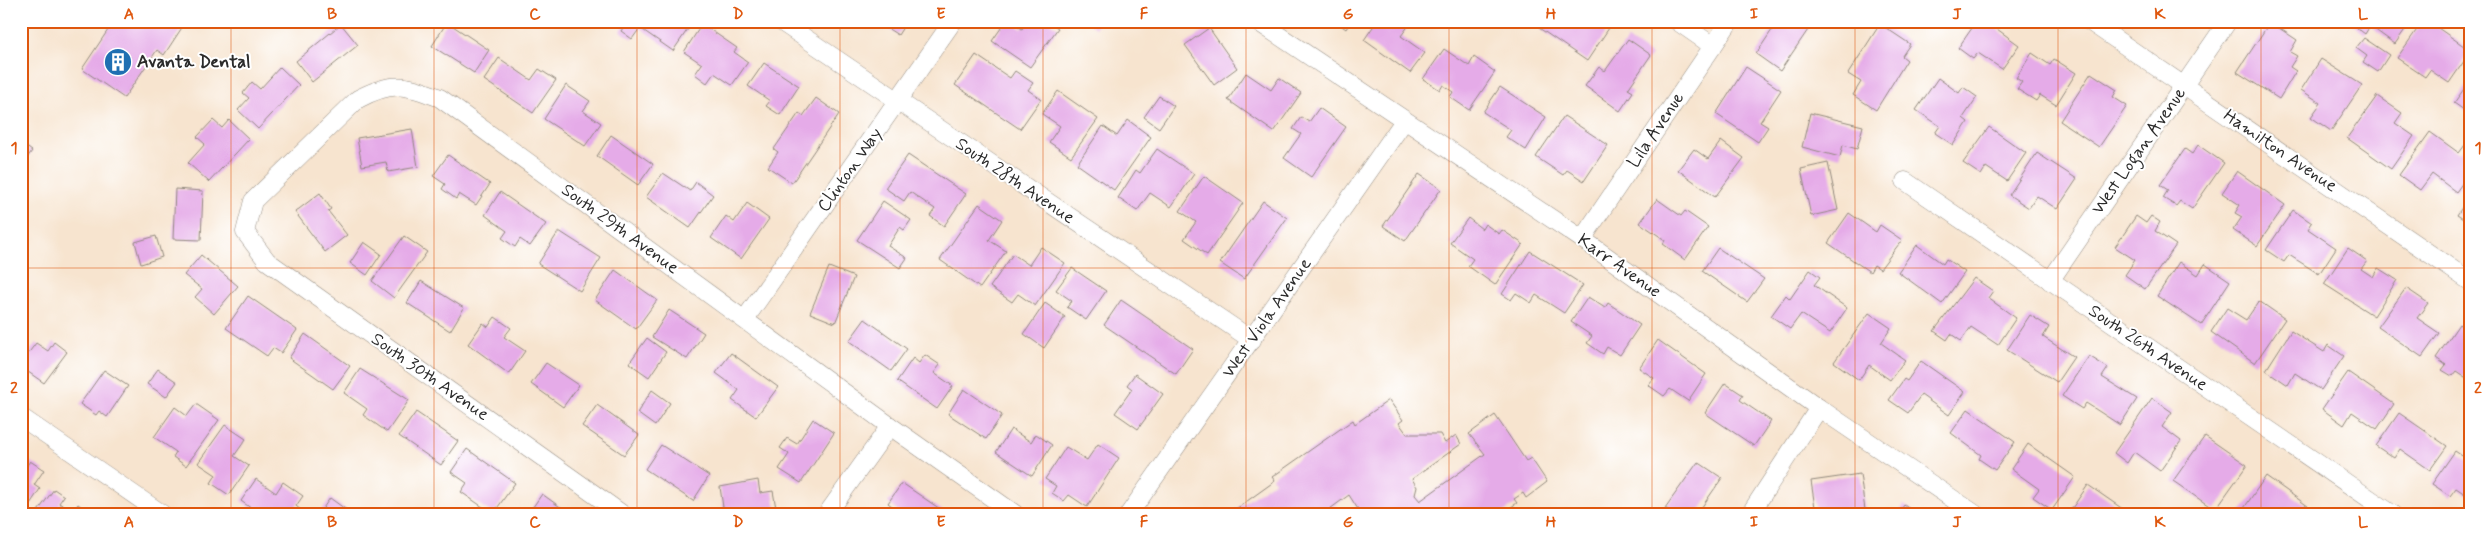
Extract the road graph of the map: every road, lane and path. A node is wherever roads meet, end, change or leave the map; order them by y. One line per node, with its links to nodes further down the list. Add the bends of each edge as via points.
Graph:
1 (780, 21): 10 (street, South 28th Avenue)
2 (953, 21): 10 (street, Clinton Way)
3 (1677, 21): 8 (street)
4 (1730, 21): 8 (street, Lila Avenue)
5 (2089, 21): 9 (street, Hamilton Avenue)
6 (2228, 21): 9 (street, West Logan Avenue)
7 (1260, 22): 11 (street, Karr Avenue)
8 (1713, 46): 14 (street, Lila Avenue)
9 (2184, 86): 15 (street, West Logan Avenue); 16 (street, Hamilton Avenue)
10 (898, 102): 17 (street, Clinton Way); 18 (street, South 28th Avenue)
11 (1404, 121): 14 (street, Karr Avenue); 18 (street, West Viola Avenue)
12 (1905, 181): 15 (street, South 26th Avenue)
13 (245, 232): 17 (street, South 29th Avenue, via 253,201 358,99 378,88 396,86 440,98); 22 (street, South 30th Avenue, via 267,261)
14 (1582, 239): 19 (street, Karr Avenue)
15 (2050, 281): 29 (street, South 26th Avenue)
16 (2471, 282)
17 (745, 319): 21 (street, South 29th Avenue)
18 (1252, 340): 26 (street, West Viola Avenue)
19 (1819, 408): 27 (street); 28 (street, Karr Avenue)
20 (21, 417): 23 (street)
21 (890, 426): 24 (street); 25 (street, South 29th Avenue)
22 (617, 512)
23 (162, 514)
24 (827, 514)
25 (1016, 514)
26 (1129, 514)
27 (1750, 514)
28 (1975, 514)
29 (2392, 514)

